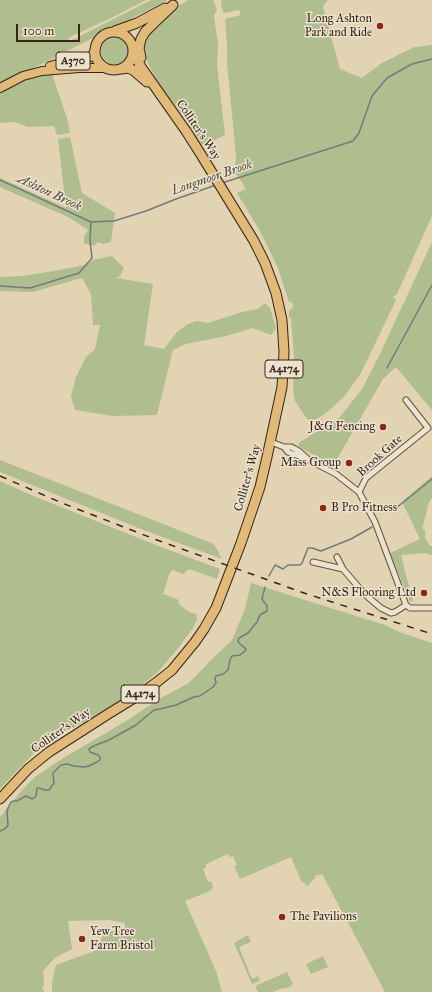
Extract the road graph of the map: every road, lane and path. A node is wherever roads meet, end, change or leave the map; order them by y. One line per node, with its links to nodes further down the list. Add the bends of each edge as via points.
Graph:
1 (176, 2): 2 (highway, via 138,23); 4 (highway, via 142,30); 9 (highway, A4174, via 146,32 139,48 140,58)
2 (113, 32): 3 (highway, via 103,35); 4 (highway, via 125,35)
3 (97, 44): 5 (highway, via 96,57); 7 (main road, A370, via 93,54 86,59 50,66)
4 (133, 47): 6 (highway, via 131,61); 9 (highway, Colliter's Way, via 141,67)
5 (105, 68): 6 (highway); 7 (main road, A370)
6 (122, 69): 9 (highway, Colliter's Way, via 128,68 136,72)
7 (42, 71): 8 (main road, A370, via 23,76)
8 (0, 88)
9 (158, 92): 11 (highway, Colliter's Way / A4174, via 186,131 254,241 276,293 282,320 284,371)
10 (406, 400): 12 (street, Brook Gate, via 428,428 366,478)
11 (271, 442): 12 (street, via 284,446 288,452 336,474); 18 (highway, Colliter's Way / A4174, via 260,487 241,543 212,615 195,642 172,670 139,695 49,752 28,769)
12 (359, 492): 16 (street, Brook Gate, via 375,522)
13 (337, 557): 15 (street)
14 (313, 562): 15 (street)
15 (343, 569): 16 (street, via 381,608 391,613)
16 (406, 605): 17 (street, via 410,608)
17 (432, 608)
18 (0, 799)

